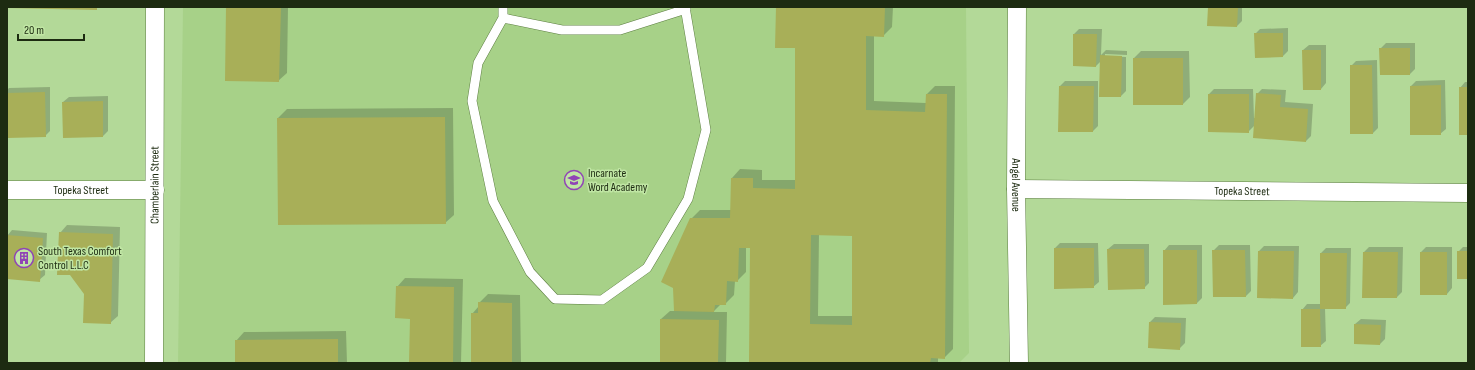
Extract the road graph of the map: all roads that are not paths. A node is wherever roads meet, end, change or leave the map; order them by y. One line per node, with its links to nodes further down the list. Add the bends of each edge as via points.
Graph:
1 (155, 7): 8 (street, Chamberlain Street)
2 (503, 7): 5 (lane)
3 (1017, 7): 6 (street, Angel Avenue)
4 (686, 8): 5 (lane, via 620,30 562,30); 5 (lane, via 706,130 688,199 647,268 602,300 555,299 530,272 493,201 472,101 478,63)
5 (503, 18)
6 (1016, 189): 9 (street, Topeka Street); 11 (street, Angel Avenue)
7 (7, 190): 8 (street, Topeka Street)
8 (155, 190): 10 (street, Chamberlain Street)
9 (1468, 192)
10 (154, 363)
11 (1019, 363)

